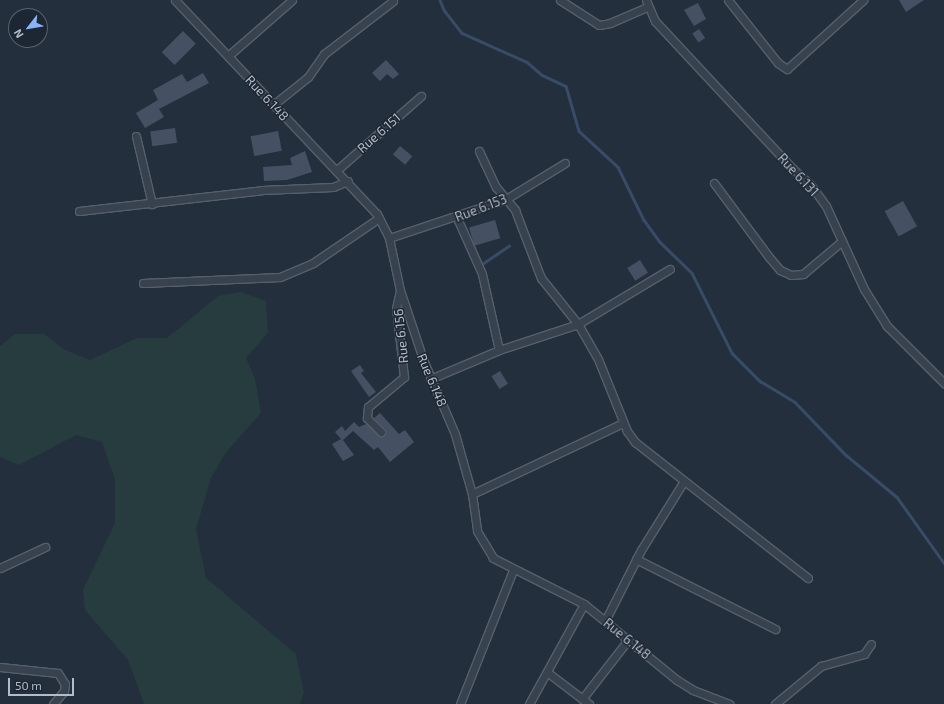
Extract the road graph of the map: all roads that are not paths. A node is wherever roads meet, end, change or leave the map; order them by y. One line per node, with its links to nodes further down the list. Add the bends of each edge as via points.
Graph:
1 (175, 0): 8 (street, Rue 6.148)
2 (292, 0): 8 (street)
3 (560, 0): 7 (street, via 599,25 610,24)
4 (728, 0): 5 (street, via 778,63 787,69)
5 (863, 0)
6 (393, 1): 10 (street, via 324,54 308,77)
7 (646, 3): 23 (street, Rue 6.131, via 655,21 791,167 810,184 826,206)
8 (228, 56): 10 (street, Rue 6.148)
9 (421, 96): 14 (street, Rue 6.151)
10 (273, 104): 14 (street, Rue 6.148)
11 (136, 136): 18 (street)
12 (479, 150): 17 (street, via 496,187)
13 (565, 162): 17 (street, Rue 6.153)
14 (337, 170): 15 (street, Rue 6.148)
15 (348, 181): 18 (street, via 333,187 262,190); 20 (street, Rue 6.148, via 370,204)
16 (714, 183): 23 (street, via 769,257 780,270 791,275 803,274)
17 (506, 199): 21 (street, Rue 6.153); 27 (street, via 518,218 541,278)
18 (152, 204): 19 (street)
19 (79, 212)
20 (379, 218): 22 (street, Rue 6.148); 25 (street, via 313,262 280,277)
21 (457, 218): 22 (street, Rue 6.153); 28 (street, via 482,274)
22 (389, 238): 26 (street, Rue 6.148)
23 (842, 241): 30 (street, Rue 6.131, via 864,289 887,326)
24 (670, 269): 27 (street)
25 (143, 284)
26 (400, 290): 29 (street, Rue 6.148); 32 (street, Rue 6.156, via 396,308 404,376 368,407 367,418)
27 (578, 324): 28 (street); 31 (street, via 598,359)
28 (499, 350): 29 (street)
29 (430, 379): 34 (street, Rue 6.148, via 455,434)
30 (944, 383)
31 (623, 423): 33 (street, via 635,442); 34 (street)
32 (380, 432)
33 (684, 481): 36 (street); 39 (street)
34 (472, 494): 38 (street, Rue 6.148, via 474,523 486,549 493,558)
35 (45, 547): 37 (street)
36 (636, 559): 41 (street); 42 (street)
37 (0, 568)
38 (513, 570): 40 (street, Rue 6.148); 47 (street)
39 (808, 578)
40 (584, 604): 41 (street, Rue 6.148); 46 (street)
41 (605, 621): 43 (street, Rue 6.148)
42 (775, 629)
43 (628, 640): 48 (street); 53 (street, Rue 6.148, via 693,690)
44 (871, 644): 54 (street, via 864,654 821,666)
45 (0, 667): 49 (street, via 58,673 65,684 64,691)
46 (547, 672): 48 (street); 52 (street)
47 (462, 694): 50 (street); 51 (street)
48 (586, 702)
49 (53, 704)
50 (460, 704)
51 (467, 704)
52 (529, 704)
53 (728, 704)
54 (775, 704)

